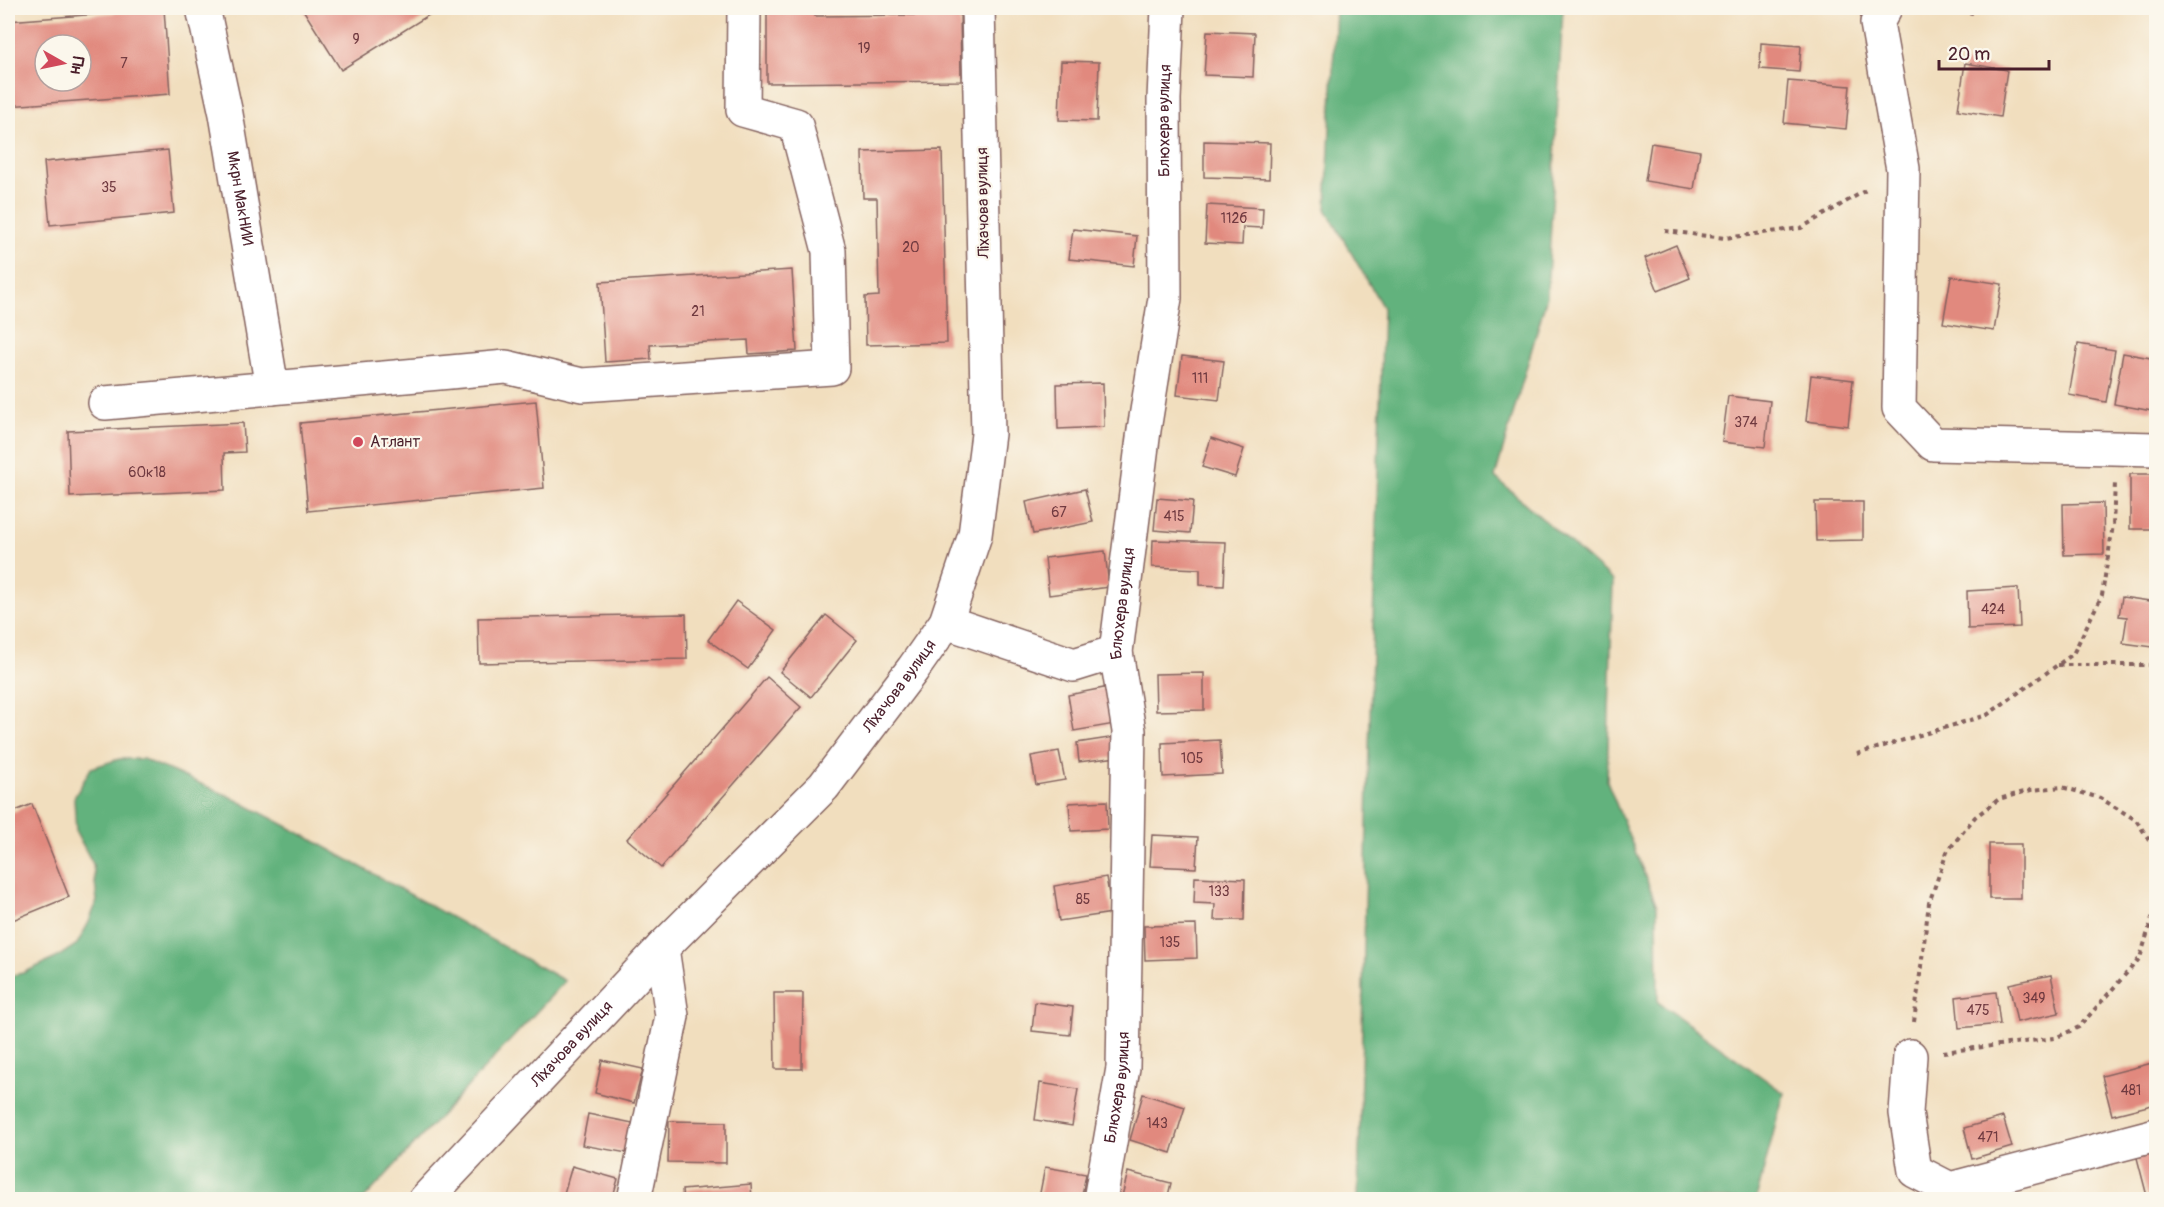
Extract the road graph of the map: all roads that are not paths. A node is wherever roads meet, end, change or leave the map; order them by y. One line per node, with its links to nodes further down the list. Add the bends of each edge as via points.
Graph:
1 (203, 8): 6 (street, Мкрн МакНИИ, via 226,114)
2 (744, 8): 6 (street, via 744,110 796,125 829,252 832,368 582,385 506,367)
3 (978, 8): 9 (street, Ліхачова вулиця, via 988,434 975,535)
4 (1168, 8): 10 (street, Блюхера вулиця, via 1164,99 1165,298)
5 (1886, 8): 8 (street, via 1877,23 1903,169 1899,408 1933,444)
6 (272, 388): 7 (street)
7 (105, 403)
8 (2157, 449)
9 (946, 622): 10 (street, via 1074,665); 11 (street, Ліхачова вулиця, via 824,786)
10 (1116, 652): 16 (street, Блюхера вулиця, via 1129,731 1123,1068)
11 (662, 948): 14 (street, Ліхачова вулиця); 15 (street, via 672,1016)
12 (1910, 1056): 13 (street, via 1906,1113 1915,1171 1950,1190)
13 (2157, 1135)
14 (425, 1200)
15 (634, 1200)
16 (1100, 1200)

